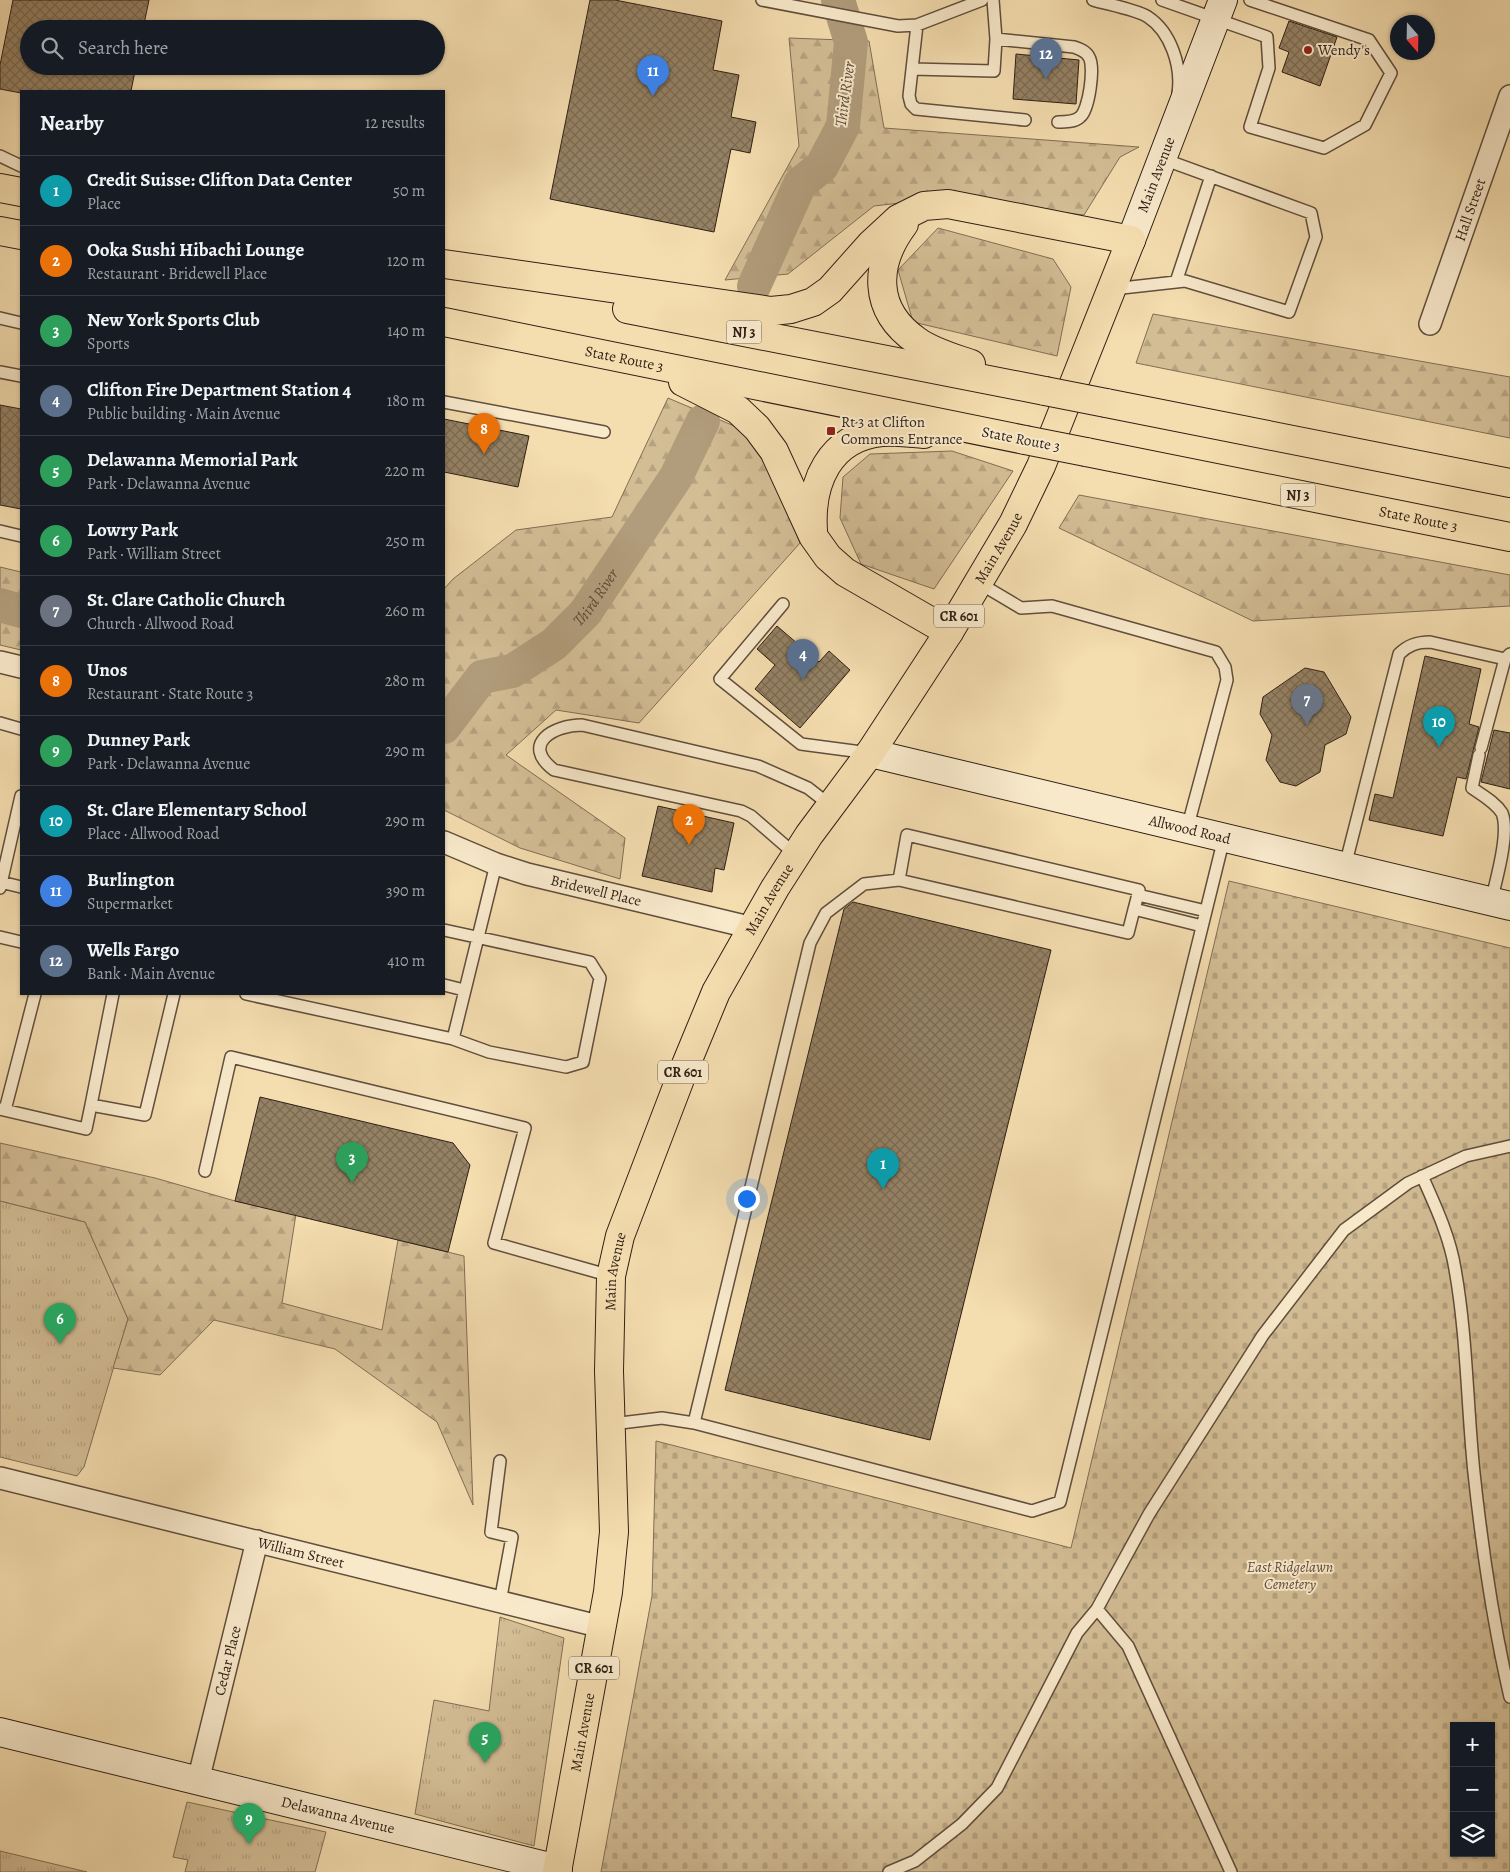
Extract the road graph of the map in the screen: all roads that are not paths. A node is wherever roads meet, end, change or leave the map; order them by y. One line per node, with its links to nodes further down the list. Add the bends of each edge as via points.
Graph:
1 (762, 0): 8 (lane, via 898,26)
2 (982, 0): 8 (lane)
3 (993, 0): 9 (lane)
4 (1092, 0): 14 (lane, via 1148,17 1166,37 1177,60 1180,85)
5 (1162, 0): 7 (lane)
6 (1250, 0): 7 (lane, via 1369,40 1391,73 1365,125 1324,148 1250,127 1269,68 1267,37)
7 (1220, 9): 14 (street, Main Avenue / CR 601)
8 (917, 25): 10 (lane)
9 (996, 39): 10 (lane, via 994,71); 13 (lane, via 1074,47 1089,56 1092,63 1088,107 1080,118)
10 (912, 69): 12 (lane, via 909,96 916,109)
11 (1510, 96): 31 (street, Hall Street)
12 (1025, 120)
13 (1058, 122)
14 (1167, 147): 17 (lane); 23 (street, Main Avenue / CR 601)
15 (0, 156): 16 (lane)
16 (20, 166)
17 (1211, 176): 26 (lane); 26 (lane, via 1312,213 1316,237 1289,312 1185,281)
18 (0, 188): 19 (main road)
19 (20, 192)
20 (924, 206): 23 (main road, via 948,204); 24 (main road, via 898,219 830,290 813,302 791,309 746,309); 35 (main road, via 892,239 883,264 881,288 898,325 926,346)
21 (0, 231): 22 (main road)
22 (20, 235)
23 (1132, 240): 27 (main road, Main Avenue / CR 601)
24 (445, 264)
25 (445, 274): 35 (main road, NJ 3)
26 (1176, 282): 27 (lane)
27 (1111, 290): 44 (main road, Main Avenue / CR 601, via 1041,466)
28 (0, 318): 29 (lane)
29 (20, 322)
30 (445, 322): 32 (main road, State Route 3 / NJ 3)
31 (1430, 324)
32 (641, 363): 38 (main road, State Route 3 / NJ 3); 42 (main road, via 738,410 757,428 774,451)
33 (0, 372): 34 (lane)
34 (20, 376)
35 (1045, 391): 39 (main road, NJ 3, bridge)
36 (445, 402): 37 (lane)
37 (604, 432)
38 (1025, 440): 42 (main road, via 882,432 858,437 837,451 822,472 814,494); 43 (main road, State Route 3 / NJ 3, bridge)
39 (1510, 483)
40 (0, 531): 41 (lane)
41 (20, 536)
42 (813, 536): 46 (main road, via 828,557 845,572)
43 (1510, 537)
44 (980, 583): 46 (main road, Main Avenue / CR 601); 56 (lane, via 1021,608 1052,606 1216,652 1225,667 1227,680)
45 (784, 604): 52 (lane, via 720,679 801,744)
46 (949, 632): 52 (main road, Main Avenue / CR 601)
47 (1508, 657): 61 (lane, via 1430,642 1406,647 1399,654); 66 (lane, via 1472,788 1492,802 1502,814 1506,833)
48 (0, 662): 49 (street)
49 (20, 667)
50 (0, 723): 51 (lane)
51 (20, 729)
52 (870, 753): 54 (main road, Main Avenue / CR 601); 56 (street, Allwood Road)
53 (20, 806): 55 (lane)
54 (831, 806): 59 (main road, Main Avenue / CR 601); 59 (lane, via 808,788 758,766 582,725 560,728 542,740 540,754 554,770 741,812 751,816)
55 (18, 827): 63 (lane)
56 (1187, 829): 57 (street, Allwood Road)
57 (1224, 838): 61 (street, Allwood Road); 68 (lane)
58 (445, 842): 60 (street, Bridewell Place)
59 (796, 855): 70 (main road, Main Avenue / CR 601)
60 (496, 864): 70 (street, Bridewell Place, via 572,886); 73 (lane)
61 (1345, 866): 66 (street, Allwood Road)
62 (899, 880): 65 (lane, via 907,835 1139,890); 67 (lane, via 1128,933); 88 (lane, via 864,884 826,913 810,943)
63 (1, 885): 64 (lane)
64 (20, 887)
65 (1138, 895): 67 (lane); 68 (lane)
66 (1501, 904)
67 (1134, 909): 69 (lane)
68 (1206, 911): 69 (lane)
69 (1202, 926): 88 (lane, via 1060,1502 1032,1511)
70 (753, 928): 87 (main road, Main Avenue / CR 601, via 716,992 680,1079 620,1236)
71 (445, 930): 73 (lane)
72 (0, 938): 74 (lane)
73 (477, 938): 76 (lane); 81 (lane, via 590,962 600,978 583,1062 566,1067 488,1052)
74 (20, 942)
75 (445, 985): 76 (lane)
76 (464, 990): 81 (lane)
77 (35, 995): 83 (lane)
78 (113, 995): 82 (lane)
79 (174, 995): 82 (lane, via 145,1115)
80 (251, 995): 81 (lane)
81 (453, 1039)
82 (91, 1105): 83 (lane, via 86,1129)
83 (3, 1109)
84 (1510, 1146): 86 (lane, via 1466,1156)
85 (205, 1171): 87 (lane, via 231,1057 525,1128 494,1243)
86 (1422, 1176): 94 (lane, via 1344,1230 1263,1335 1149,1514); 96 (lane, via 1455,1267 1466,1358 1474,1472 1495,1631)
87 (611, 1276): 89 (main road, Main Avenue / CR 601, via 609,1371)
88 (694, 1423): 89 (lane, via 662,1418)
89 (612, 1424): 95 (main road, Main Avenue / CR 601, via 614,1532)
90 (500, 1461): 93 (lane, via 491,1532 512,1537)
91 (0, 1478): 92 (street, William Street)
92 (257, 1542): 93 (street, William Street); 98 (street, Cedar Place)
93 (500, 1602): 95 (street, William Street)
94 (1097, 1609): 100 (lane, via 1077,1633 996,1788 962,1824 915,1861); 101 (lane, via 1128,1646)
95 (602, 1627): 99 (main road, Main Avenue / CR 601)
96 (1510, 1697)
97 (0, 1732): 98 (street, Delawanna Avenue)
98 (198, 1781): 99 (street, Delawanna Avenue)
99 (562, 1871)
100 (889, 1872)
101 (1231, 1872)

